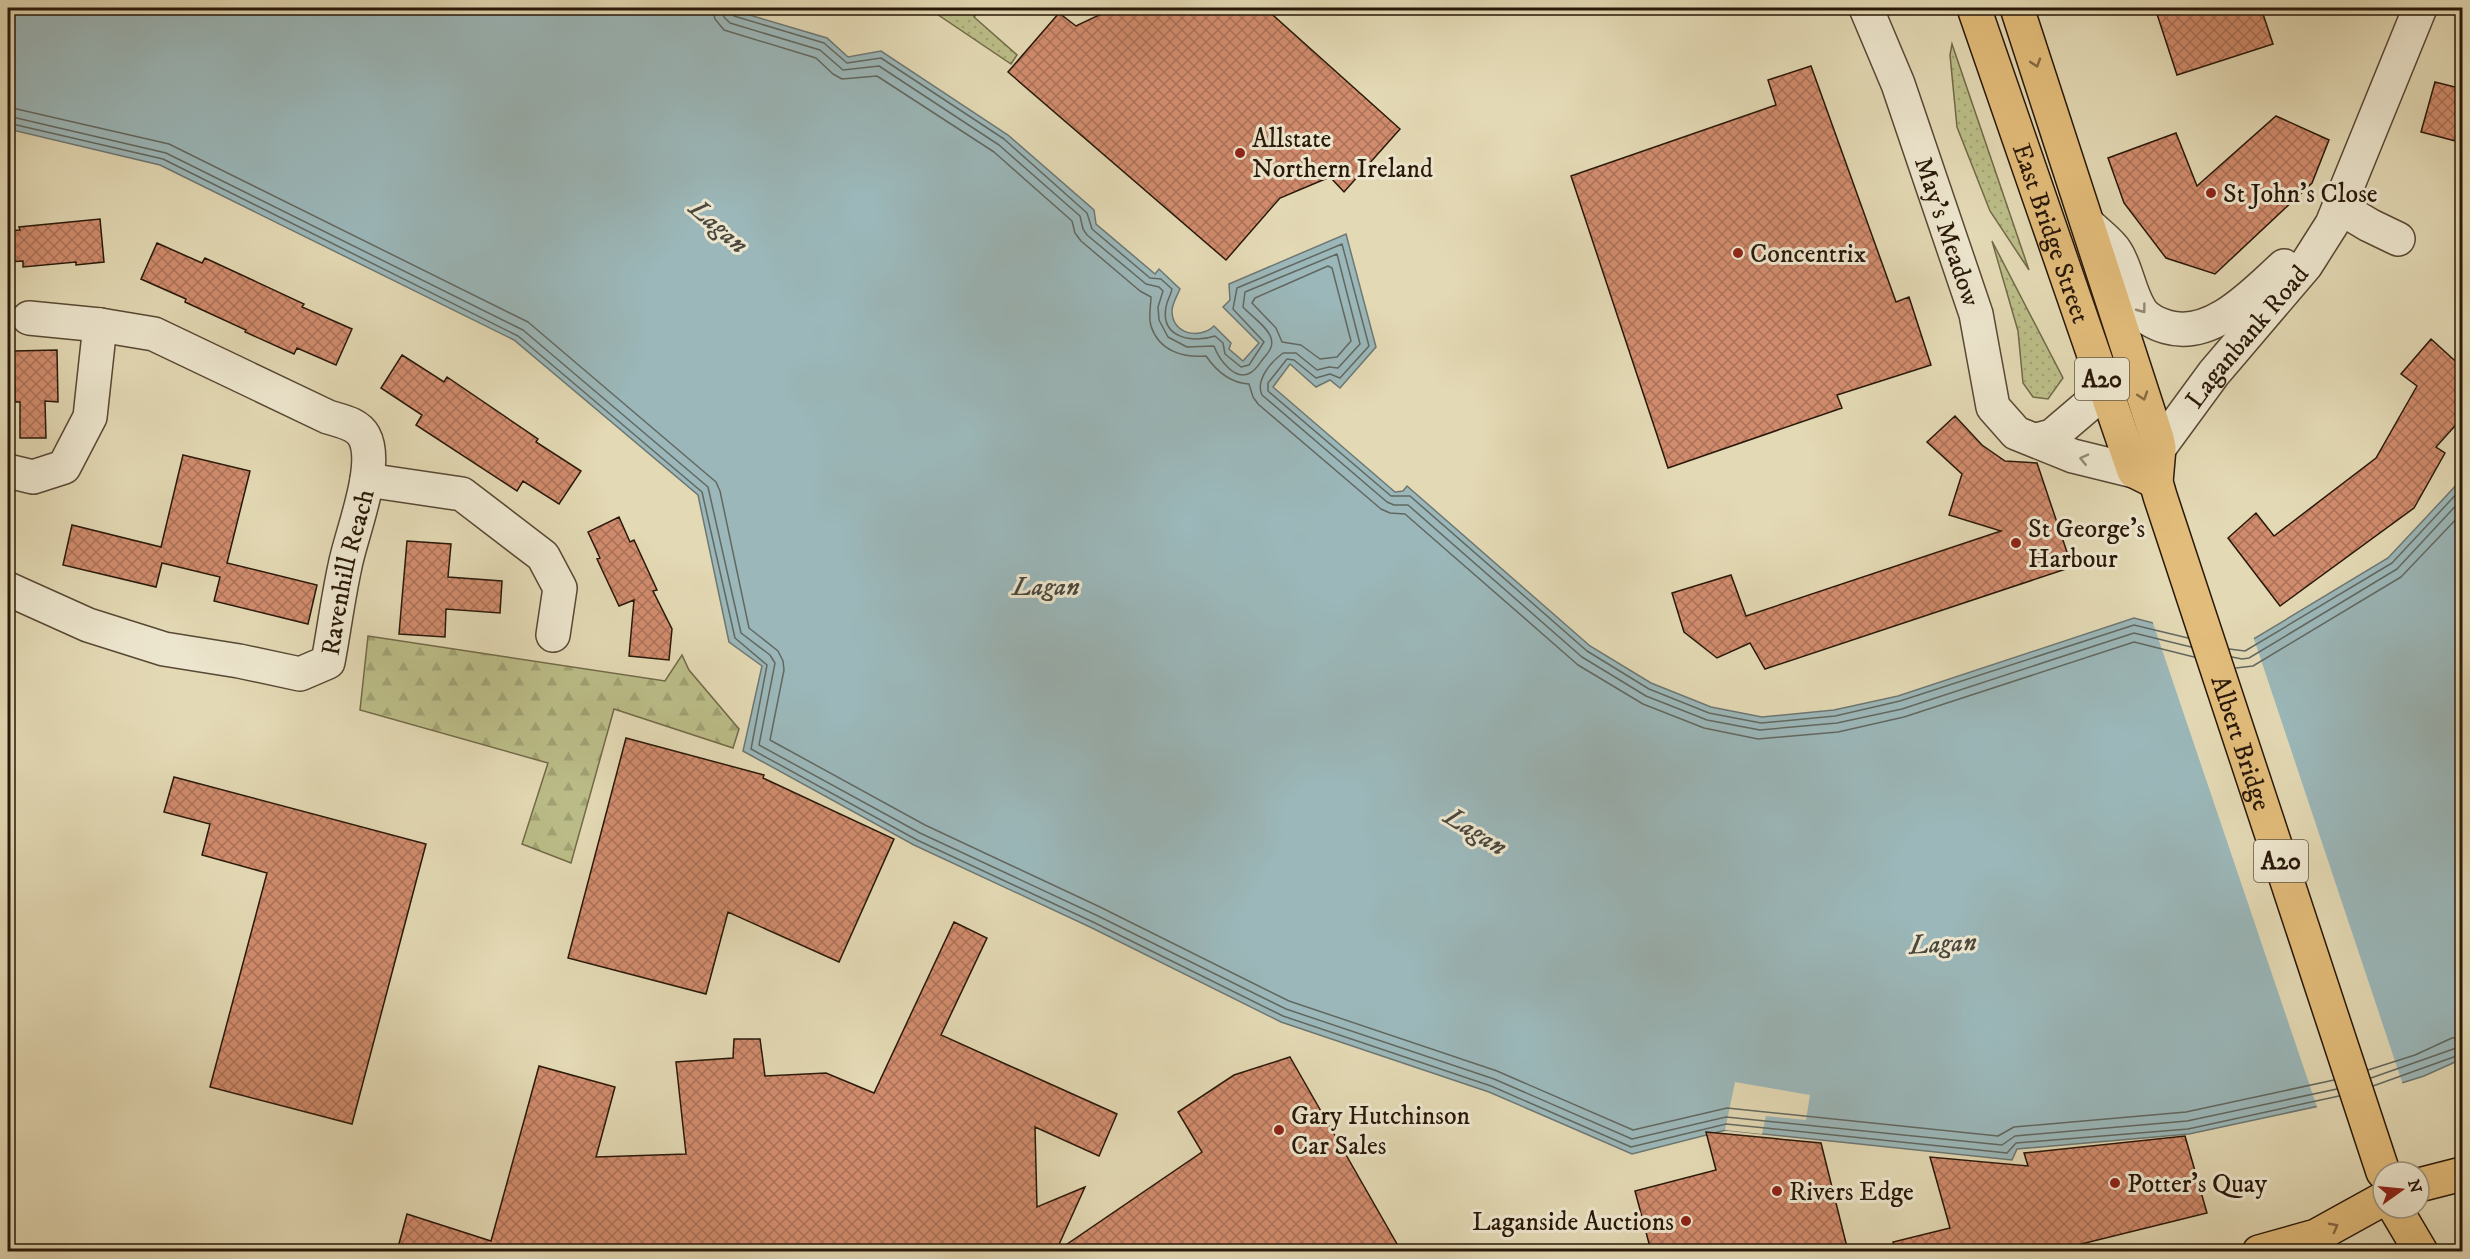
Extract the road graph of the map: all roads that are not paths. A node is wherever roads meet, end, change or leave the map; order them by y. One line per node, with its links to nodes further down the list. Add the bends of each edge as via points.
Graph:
1 (1866, 8): 11 (street, May's Meadow, via 1898,84 1976,314 1993,407 2016,433)
2 (1974, 8): 10 (main road, East Bridge Street / A20)
3 (2017, 8): 6 (main road, East Bridge Street / A20, one-way to 6)
4 (2420, 8): 5 (street, Laganbank Road)
5 (2335, 215): 6 (street, Laganbank Road, one-way to 5, via 2116,252 2142,313 2155,324 2177,330 2214,321 2243,303); 7 (street); 12 (street, Laganbank Road, via 2306,265 2214,373)
6 (2090, 226): 12 (main road, East Bridge Street / A20, one-way to 12)
7 (2398, 239)
8 (29, 318): 9 (street, Ravenhill Reach)
9 (100, 325): 13 (street, via 90,417 64,467 33,477); 15 (street, Ravenhill Reach, via 154,334 328,417 351,424 363,433 368,445)
10 (2106, 390): 11 (street, via 2052,436); 14 (main road, East Bridge Street / A20)
11 (2037, 440): 14 (street, May's Meadow, one-way to 11, via 2073,456)
12 (2159, 448): 14 (main road, East Bridge Street / A20)
13 (8, 471)
14 (2145, 477): 16 (main road, East Bridge Street / A20)
15 (367, 480): 17 (street, Ravenhill Reach, via 345,566 328,662 300,674 164,649 88,625); 18 (street, via 462,494 543,556 560,588)
16 (2189, 583): 19 (main road, Albert Bridge / A20)
17 (8, 589)
18 (553, 635)
19 (2379, 1160)
20 (2463, 1174): 21 (main road)
21 (2431, 1182)
22 (2371, 1213): 25 (main road, one-way to 22, via 2316,1236)
23 (2393, 1220): 26 (main road)
24 (2401, 1220): 27 (main road)
25 (2259, 1251)
26 (2396, 1251)
27 (2421, 1251)

